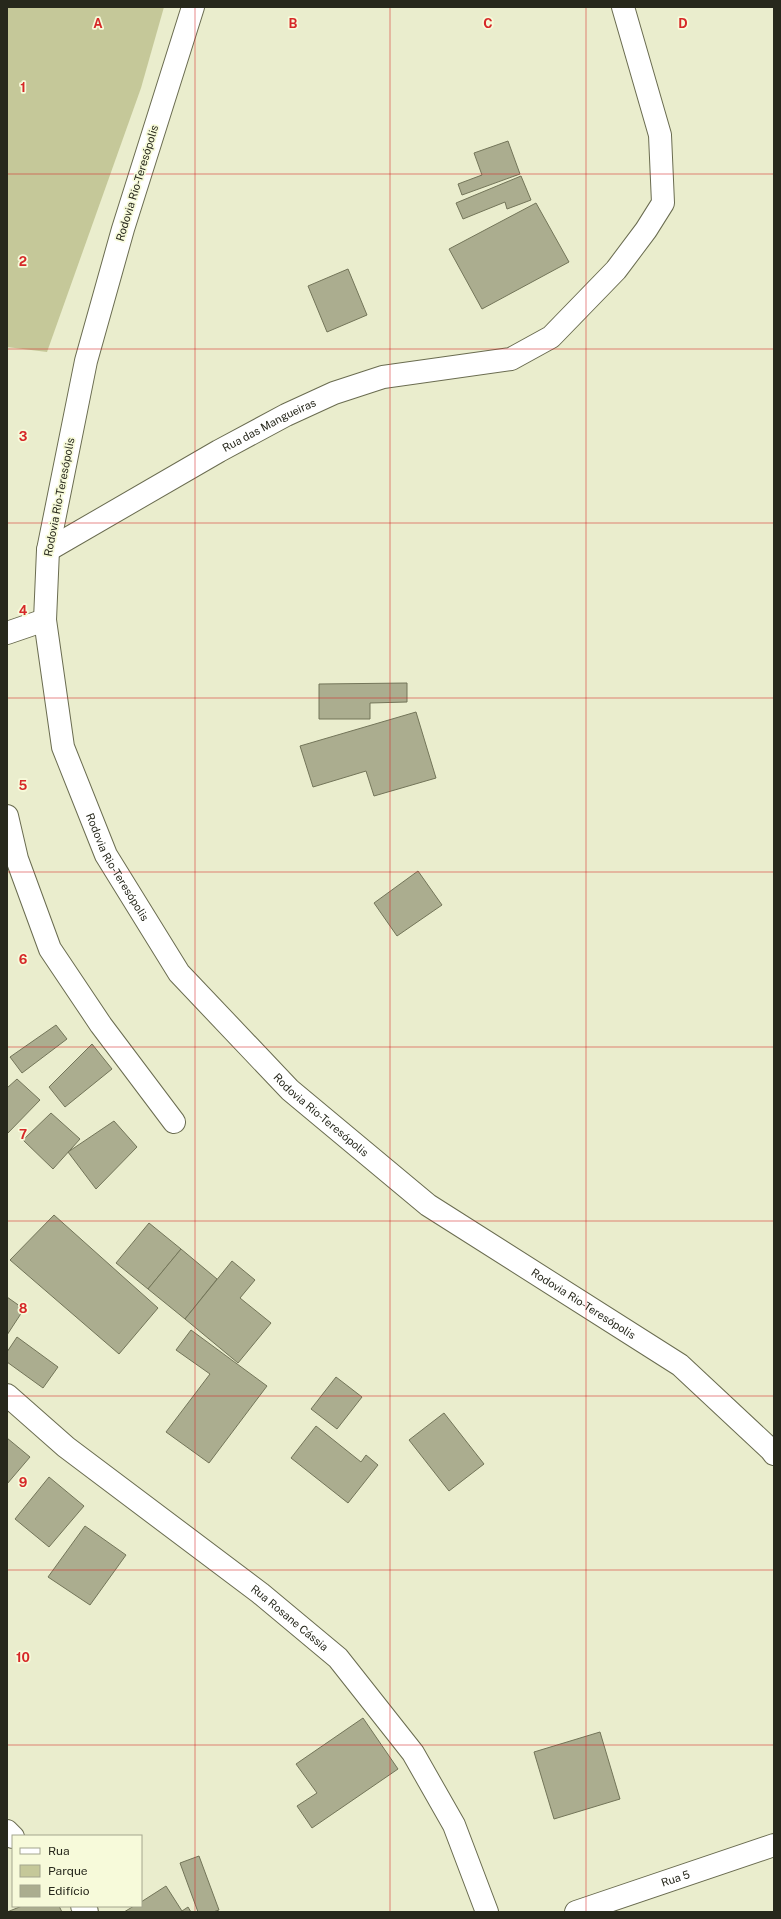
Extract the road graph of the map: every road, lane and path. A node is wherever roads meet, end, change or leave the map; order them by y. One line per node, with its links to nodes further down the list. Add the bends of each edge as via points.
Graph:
1 (193, 7): 3 (main road, Rodovia Rio-Teresópolis, via 123,229 86,361)
2 (622, 7): 3 (main road, Rua das Mangueiras, via 660,135 663,203 616,270 552,337 511,359 383,376 334,393 286,415 220,451)
3 (48, 550): 4 (main road, Rodovia Rio-Teresópolis)
4 (45, 620): 5 (main road); 9 (main road, Rodovia Rio-Teresópolis, via 63,747 106,855 179,973 290,1090 428,1205 680,1365)
5 (7, 633)
6 (7, 816): 7 (main road, via 17,859 50,949 101,1026)
7 (174, 1122)
8 (7, 1395): 11 (main road, Rua Rosane Cássia, via 66,1447 260,1593 338,1658 414,1753 454,1825)
9 (774, 1454)
10 (774, 1845): 12 (main road, Rua 5)
11 (487, 1912)
12 (576, 1912)

